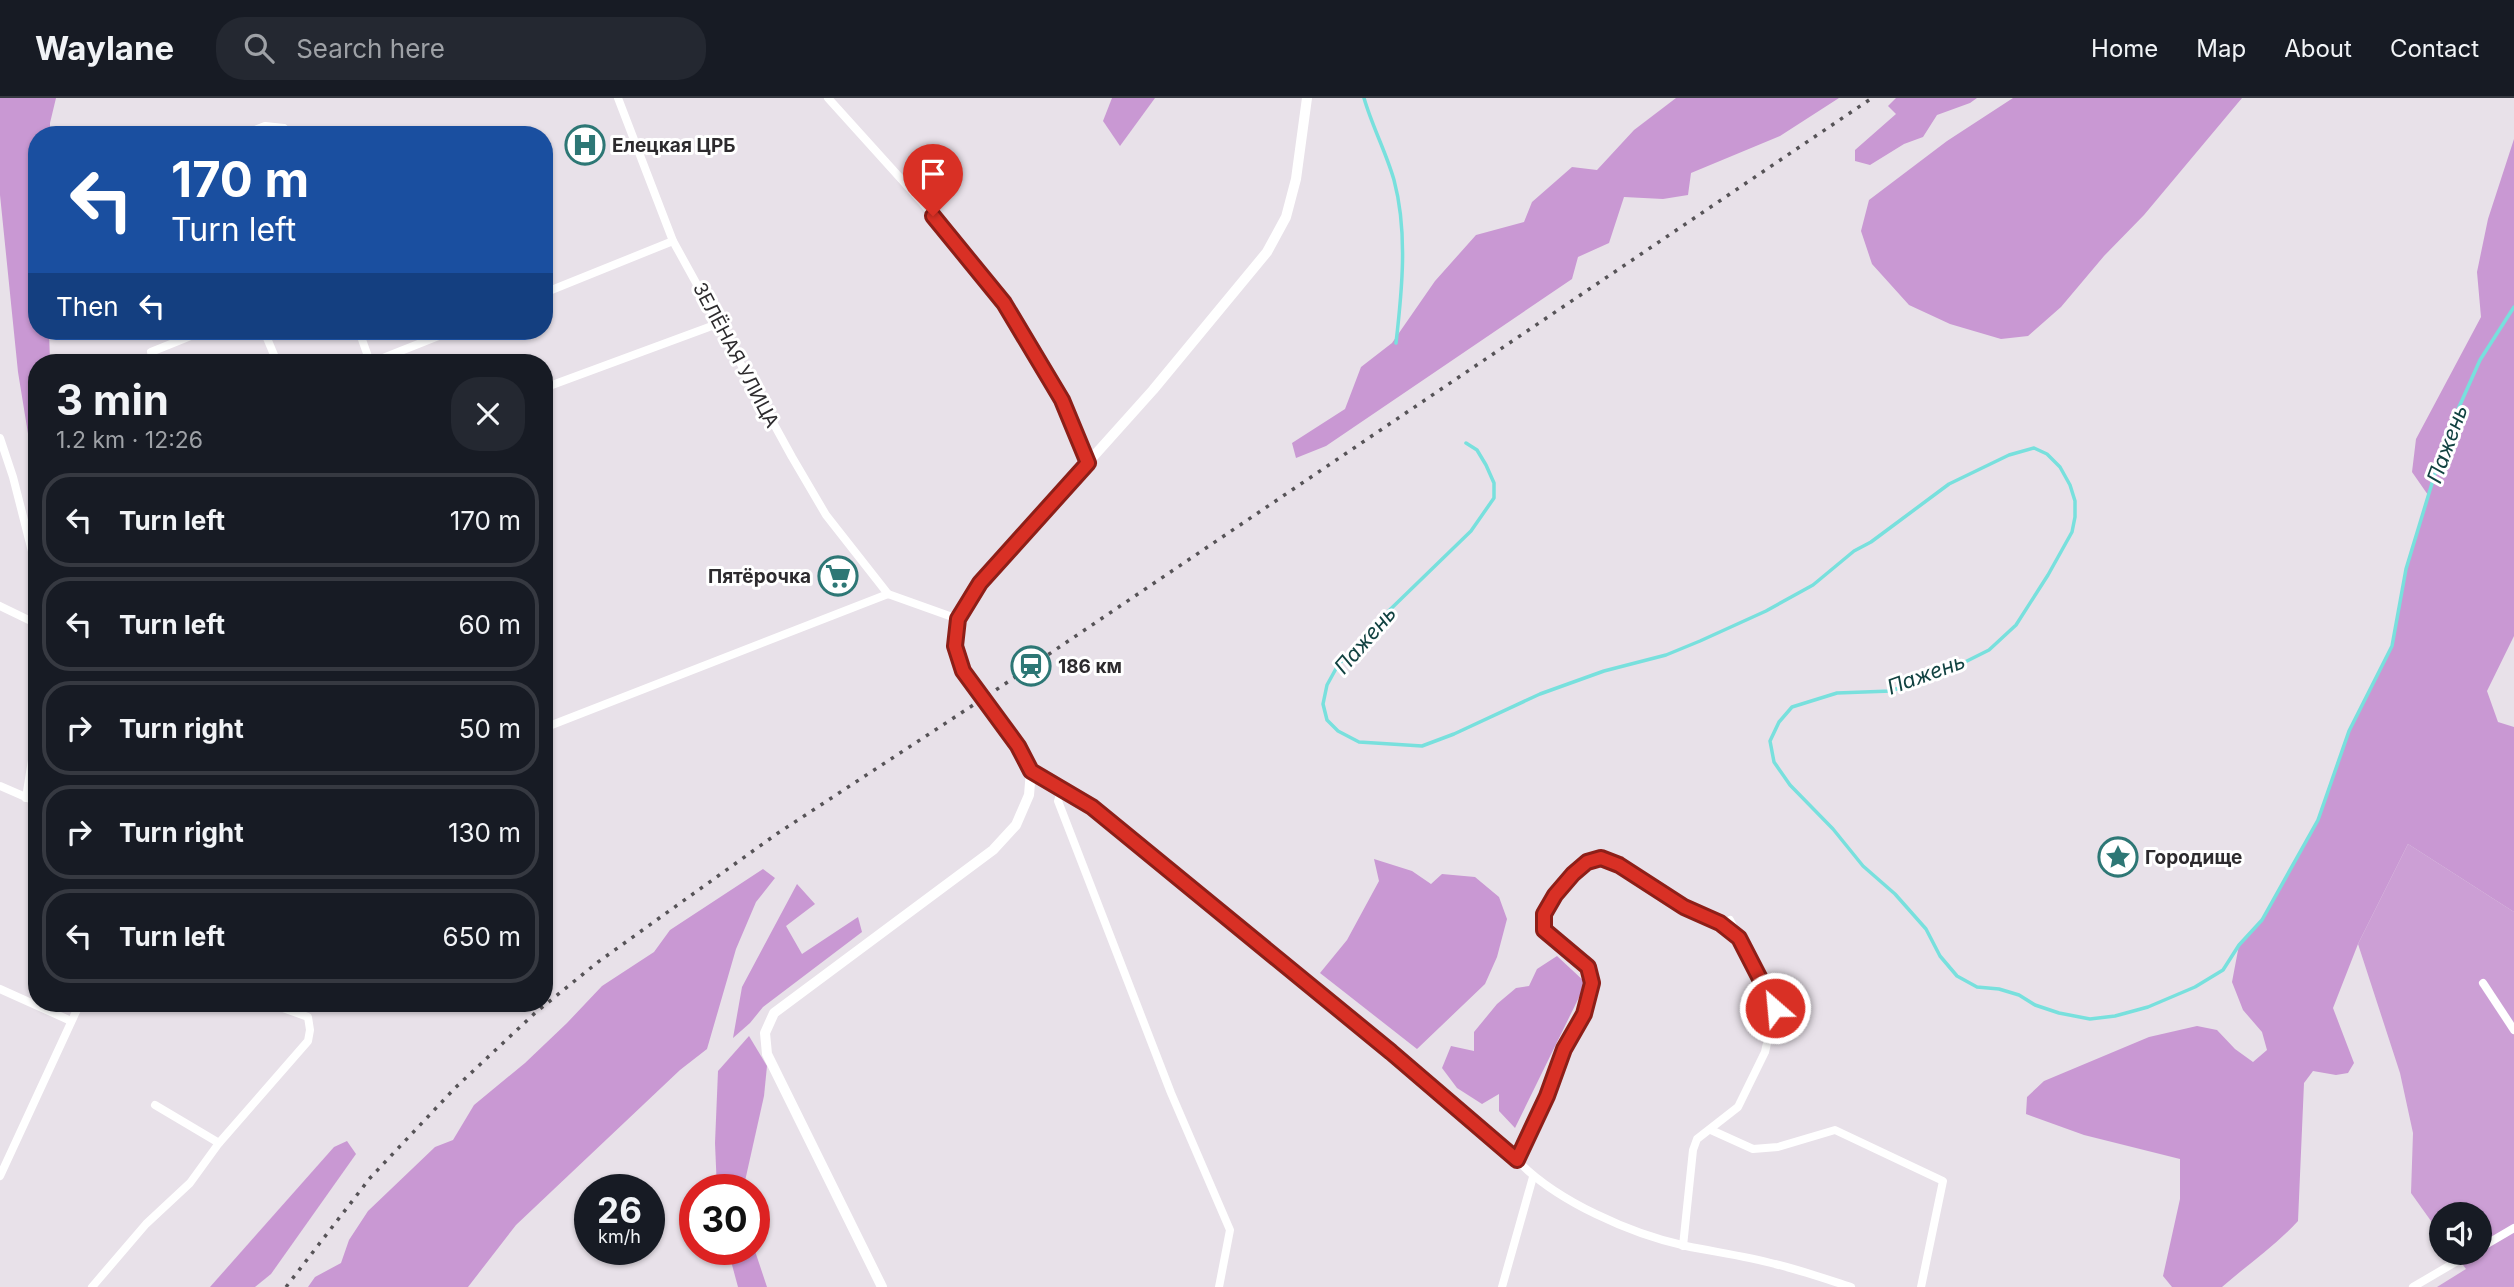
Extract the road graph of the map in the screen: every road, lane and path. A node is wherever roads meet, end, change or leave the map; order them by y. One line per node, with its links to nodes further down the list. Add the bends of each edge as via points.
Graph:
1 (618, 98): 4 (street, ЗЕЛЁНАЯ УЛИЦА)
2 (828, 98): 13 (street, via 1004,303 1062,400)
3 (1307, 98): 13 (street, via 1296,179 1286,217 1267,252)
4 (673, 241): 5 (street); 6 (street, ЗЕЛЁНАЯ УЛИЦА)
5 (553, 289)
6 (720, 323): 11 (street); 15 (street, ЗЕЛЁНАЯ УЛИЦА, via 827,515)
7 (181, 340): 9 (street)
8 (428, 340): 10 (street)
9 (152, 354)
10 (392, 354)
11 (553, 385)
12 (0, 438): 14 (street)
13 (1088, 463): 17 (street, via 980,583)
14 (28, 536)
15 (888, 594): 17 (street); 19 (street)
16 (0, 606): 18 (street)
17 (958, 619): 20 (street, via 955,646 963,671)
18 (28, 620)
19 (553, 724)
20 (1031, 771): 23 (street); 46 (street, via 1029,795 1016,825 993,850 774,1013 765,1033 767,1054)
21 (28, 785): 24 (street)
22 (0, 786): 24 (street)
23 (1062, 789): 38 (street, via 1092,807); 47 (street, via 1058,801 1171,1093 1230,1230)
24 (26, 798)
25 (1730, 920): 26 (street)
26 (1739, 938): 36 (street, via 1775,1008 1765,1052 1738,1107); 38 (street, via 1601,858 1573,874 1544,914 1544,930 1588,967 1592,983 1584,1014 1564,1049)
27 (2483, 983): 34 (street)
28 (0, 989): 29 (street)
29 (28, 1002)
30 (51, 1012): 33 (street)
31 (76, 1012): 33 (street)
32 (294, 1012): 37 (street, via 308,1017 308,1041)
33 (71, 1021): 39 (street)
34 (2514, 1030)
35 (155, 1105): 37 (street)
36 (1711, 1130): 43 (street, via 1698,1139 1693,1150); 50 (street, via 1753,1149 1778,1147 1835,1130 1943,1181)
37 (219, 1143): 45 (street, via 190,1183 146,1224)
38 (1517, 1160): 40 (street)
39 (0, 1176)
40 (1533, 1177): 43 (street, via 1636,1232); 48 (street)
41 (2514, 1228): 42 (street)
42 (2492, 1241)
43 (1684, 1246): 49 (street, via 1773,1263)
44 (2451, 1265): 51 (street)
45 (92, 1287)
46 (882, 1287)
47 (1219, 1287)
48 (1502, 1287)
49 (1851, 1287)
50 (1922, 1287)
51 (2413, 1287)

